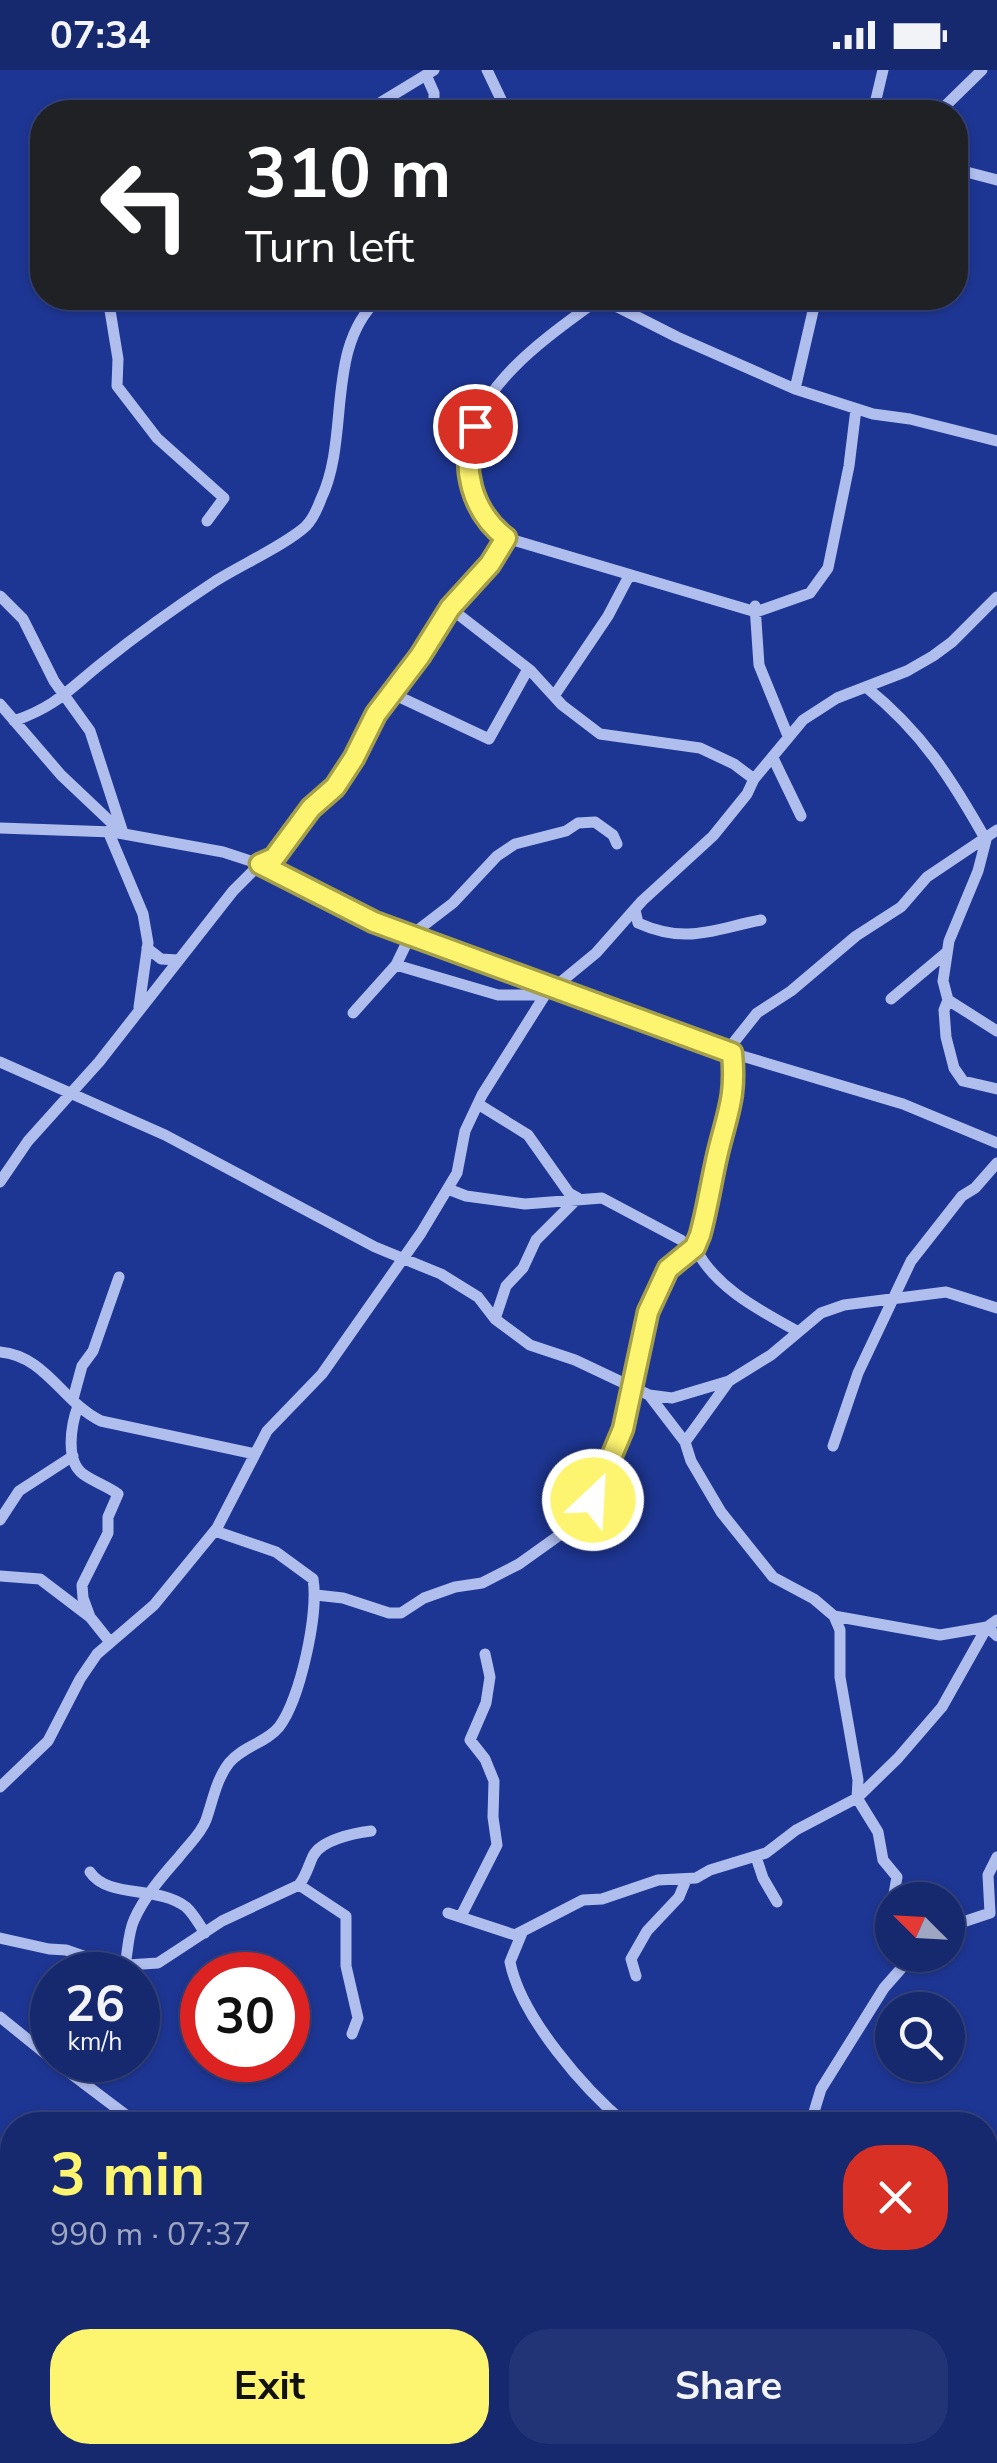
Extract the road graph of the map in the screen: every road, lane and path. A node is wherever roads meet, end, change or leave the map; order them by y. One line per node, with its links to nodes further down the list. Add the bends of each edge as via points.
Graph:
1 (488, 70): 7 (street)
2 (882, 70): 8 (street)
3 (982, 70): 9 (street)
4 (430, 72): 5 (street); 6 (street)
5 (384, 100)
6 (434, 100)
7 (502, 100)
8 (876, 100)
9 (951, 100)
10 (968, 173): 11 (street)
11 (997, 180)
12 (110, 310): 22 (street, via 117,386 156,438 224,498)
13 (366, 310): 32 (street, via 353,335 340,398 340,438 307,525 194,596)
14 (577, 310): 18 (street)
15 (584, 310): 18 (street)
16 (624, 310): 19 (street)
17 (813, 310): 19 (street)
18 (578, 314): 23 (street, via 515,368 482,407 468,444 478,508)
19 (795, 389): 20 (street)
20 (856, 409): 21 (street); 28 (street, via 828,568 810,593)
21 (997, 441)
22 (207, 520)
23 (506, 538): 24 (street); 27 (street)
24 (629, 576): 28 (street); 33 (street)
25 (0, 596): 32 (street, via 23,619)
26 (997, 597): 30 (street, via 933,656)
27 (450, 608): 29 (street); 31 (street)
28 (755, 609): 36 (street, via 759,665)
29 (528, 668): 31 (street, via 490,739); 33 (street)
30 (866, 688): 36 (street, via 820,708); 44 (street, via 935,755)
31 (392, 693): 46 (street, via 335,787 274,858)
32 (64, 696): 35 (street); 43 (street, via 97,746)
33 (554, 696): 38 (street, via 600,734 700,748)
34 (0, 704): 35 (street)
35 (14, 721): 43 (street, via 60,776)
36 (788, 736): 37 (street)
37 (773, 758): 38 (street); 39 (street)
38 (754, 779): 47 (street, via 714,836)
39 (801, 816)
40 (0, 828): 42 (street)
41 (997, 830): 44 (street)
42 (108, 832): 43 (street); 50 (street, via 143,914)
43 (123, 833): 46 (street)
44 (986, 840): 51 (street); 60 (street, via 927,877 901,906 758,1013)
45 (616, 844): 49 (street, via 594,822 515,844)
46 (260, 864): 49 (street); 52 (street)
47 (635, 910): 48 (street, via 638,923 682,936); 54 (street)
48 (762, 920)
49 (410, 936): 53 (street); 54 (street)
50 (147, 948): 52 (street, via 161,959); 57 (street)
51 (946, 952): 55 (street); 56 (street)
52 (178, 960): 57 (street)
53 (396, 965): 54 (street, via 498,996); 58 (street)
54 (550, 991): 60 (street); 64 (street)
55 (892, 999)
56 (948, 1000): 59 (street); 62 (street, via 944,1020 954,1068 963,1081)
57 (139, 1011): 63 (street)
58 (353, 1013)
59 (997, 1031)
60 (732, 1053): 65 (street, via 903,1104); 70 (street, via 732,1109)
61 (0, 1062): 63 (street)
62 (997, 1090)
63 (70, 1095): 67 (street); 71 (street, via 164,1134)
64 (478, 1104): 68 (street); 69 (street, via 528,1134)
65 (997, 1143)
66 (997, 1163): 73 (street, via 911,1261)
67 (0, 1182)
68 (448, 1188): 69 (street, via 524,1204); 71 (street)
69 (578, 1198): 70 (street, via 602,1198); 75 (street, via 536,1240 524,1268 506,1286)
70 (693, 1248): 76 (street, via 735,1292); 79 (street, via 668,1269 648,1312)
71 (404, 1256): 75 (street, via 478,1297); 84 (street)
72 (119, 1278): 81 (street, via 82,1366)
73 (894, 1301): 74 (street, via 946,1292); 76 (street, via 844,1305); 83 (street, via 858,1373)
74 (997, 1308)
75 (495, 1320): 79 (street, via 530,1345)
76 (797, 1331): 78 (street)
77 (0, 1352): 81 (street, via 22,1354)
78 (729, 1381): 80 (street, via 672,1398); 82 (street)
79 (632, 1384): 80 (street); 89 (street, via 623,1429 593,1500 585,1500 561,1534 534,1555 482,1583 455,1586 396,1614)
80 (649, 1395): 82 (street)
81 (75, 1403): 84 (street, via 100,1421); 85 (street)
82 (685, 1442): 90 (street, via 721,1512 774,1577)
83 (833, 1446)
84 (256, 1454): 87 (street)
85 (73, 1456): 86 (street, via 19,1492); 91 (street, via 84,1475 118,1494 108,1533 82,1585)
86 (0, 1520)
87 (215, 1531): 89 (street, via 276,1552 313,1579); 93 (street, via 154,1605)
88 (0, 1576): 91 (street, via 40,1580)
89 (316, 1596): 104 (street, via 308,1649 286,1715 271,1734 231,1760 206,1820)
90 (834, 1616): 92 (street, via 940,1635); 96 (street)
91 (90, 1617): 93 (street)
92 (994, 1628): 96 (street, via 942,1707)
93 (110, 1642): 95 (street, via 80,1679 48,1741)
94 (485, 1654): 107 (street, via 486,1703 470,1740 494,1781 497,1844)
95 (0, 1787)
96 (857, 1798): 98 (street); 102 (street, via 878,1832)
97 (370, 1831): 103 (street, via 324,1843)
98 (756, 1857): 101 (street); 105 (street)
99 (997, 1857): 108 (street, via 988,1875 990,1913)
100 (90, 1872): 104 (street, via 105,1886)
101 (686, 1880): 110 (street, via 658,1880 584,1900); 116 (street, via 680,1898 631,1959)
102 (895, 1882)
103 (299, 1886): 109 (street); 118 (street, via 346,1916 346,1966 358,2018)
104 (150, 1893): 109 (street, via 188,1908); 113 (street, via 133,1921)
105 (778, 1902)
106 (448, 1913): 107 (street)
107 (462, 1916): 110 (street)
108 (965, 1922)
109 (205, 1932): 114 (street)
110 (522, 1934): 122 (street, via 510,1962 534,2018)
111 (0, 1938): 112 (street)
112 (72, 1952)
113 (127, 1952)
114 (160, 1962)
115 (898, 1972): 123 (street, via 821,2089)
116 (636, 1976)
117 (0, 2017): 119 (street)
118 (352, 2034)
119 (30, 2041)
120 (82, 2082): 121 (street)
121 (121, 2112)
122 (611, 2112)
123 (814, 2112)

